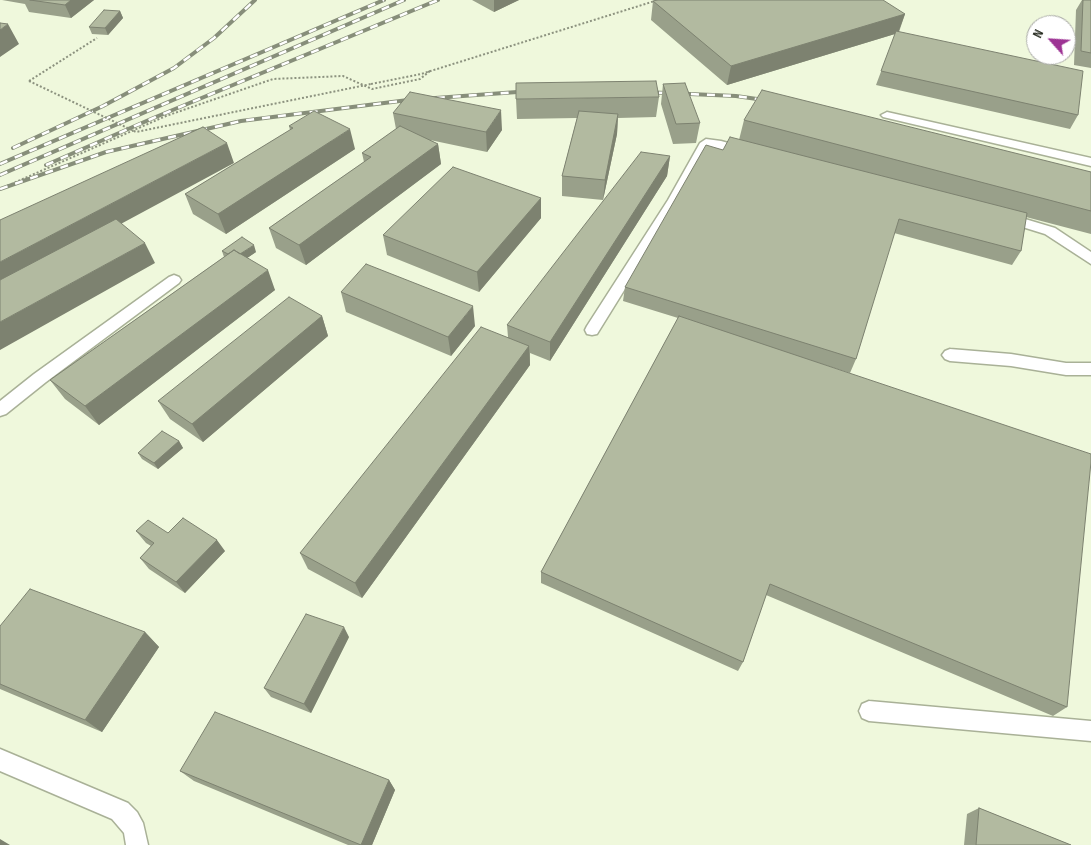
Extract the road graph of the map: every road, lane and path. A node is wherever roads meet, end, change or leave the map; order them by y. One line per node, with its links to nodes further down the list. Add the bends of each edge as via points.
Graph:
1 (658, 0): 3 (path)
2 (97, 38): 3 (path, bridge, via 29,81 136,132)
3 (430, 72): 7 (path, via 420,79 372,89 342,76 273,79 166,116)
4 (887, 115): 6 (lane)
5 (754, 154): 11 (lane, via 706,143)
6 (1091, 162)
7 (0, 189)
8 (990, 214): 9 (lane, via 1050,231)
9 (1091, 259)
10 (174, 280): 14 (lane)
11 (592, 330)
12 (950, 355): 13 (lane)
13 (1091, 369)
14 (0, 410)
15 (870, 711): 16 (lane)
16 (1091, 731)
17 (0, 760): 18 (lane, via 120,811 135,831)
18 (137, 845)

